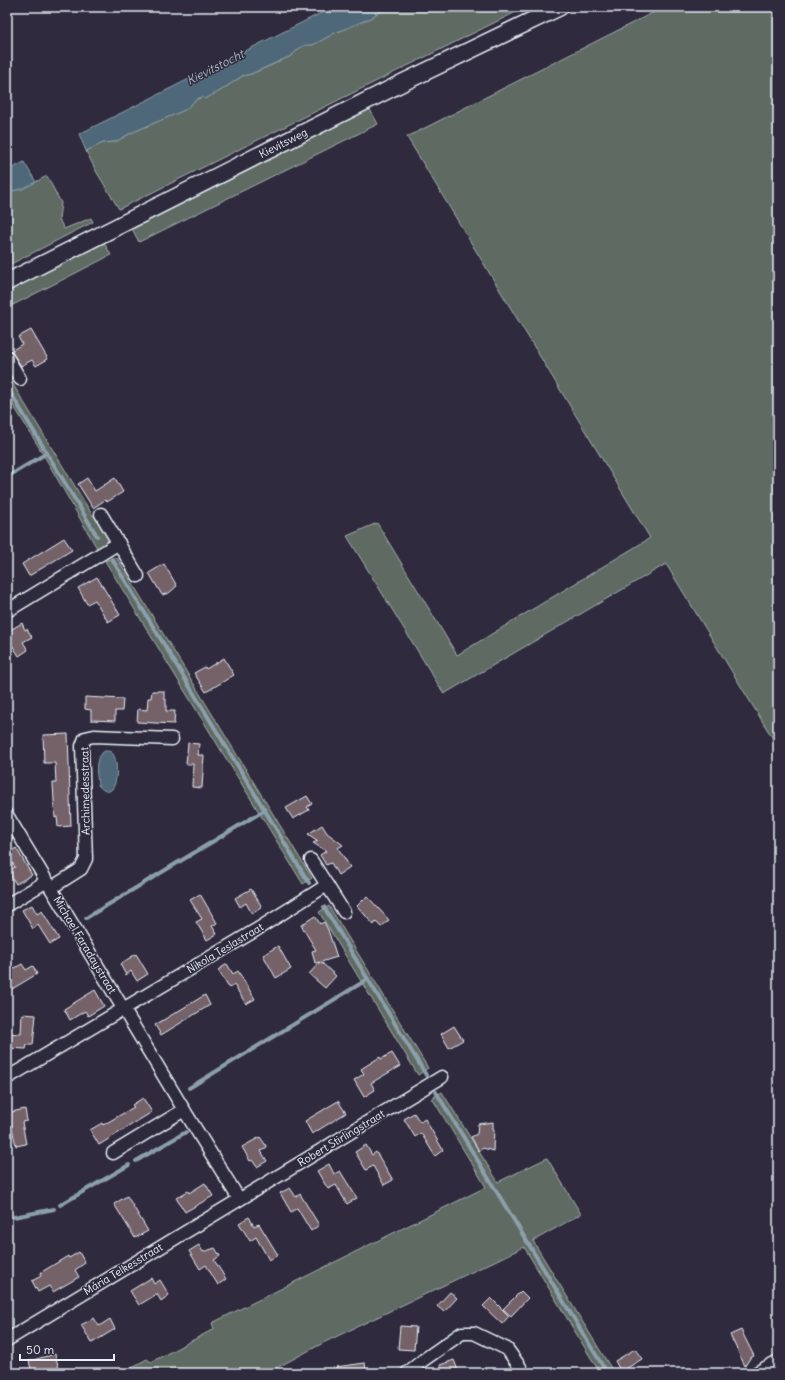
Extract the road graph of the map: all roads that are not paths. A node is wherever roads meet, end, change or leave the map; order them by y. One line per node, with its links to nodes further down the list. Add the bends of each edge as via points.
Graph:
1 (560, 7): 2 (street, Kievitsweg, via 404,82)
2 (7, 282)
3 (7, 357): 4 (street)
4 (10, 370): 5 (street)
5 (20, 379)
6 (101, 514): 7 (street)
7 (119, 543): 8 (street); 9 (street)
8 (138, 576)
9 (7, 611)
10 (172, 739): 13 (street, Archimedesstraat, via 94,736 85,738 82,746 86,859 81,869)
11 (7, 814): 13 (street, Michael Faradaystraat)
12 (311, 860): 14 (street)
13 (49, 884): 15 (street); 17 (street, Michael Faradaystraat)
14 (327, 885): 16 (street); 17 (street, Nikola Teslastraat)
15 (7, 905)
16 (344, 912)
17 (123, 1009): 19 (street); 20 (street, Michael Faradaystraat)
18 (442, 1077): 22 (street, Robert Stirlingstraat)
19 (7, 1078)
20 (184, 1110): 21 (street); 22 (street, Michael Faradaystraat)
21 (113, 1153)
22 (239, 1199): 23 (street, Mária Telkesstraat)
23 (7, 1340)
24 (778, 1361): 27 (street)
25 (408, 1373): 26 (street, via 462,1333 474,1333 507,1349)
26 (522, 1373)
27 (756, 1373)

